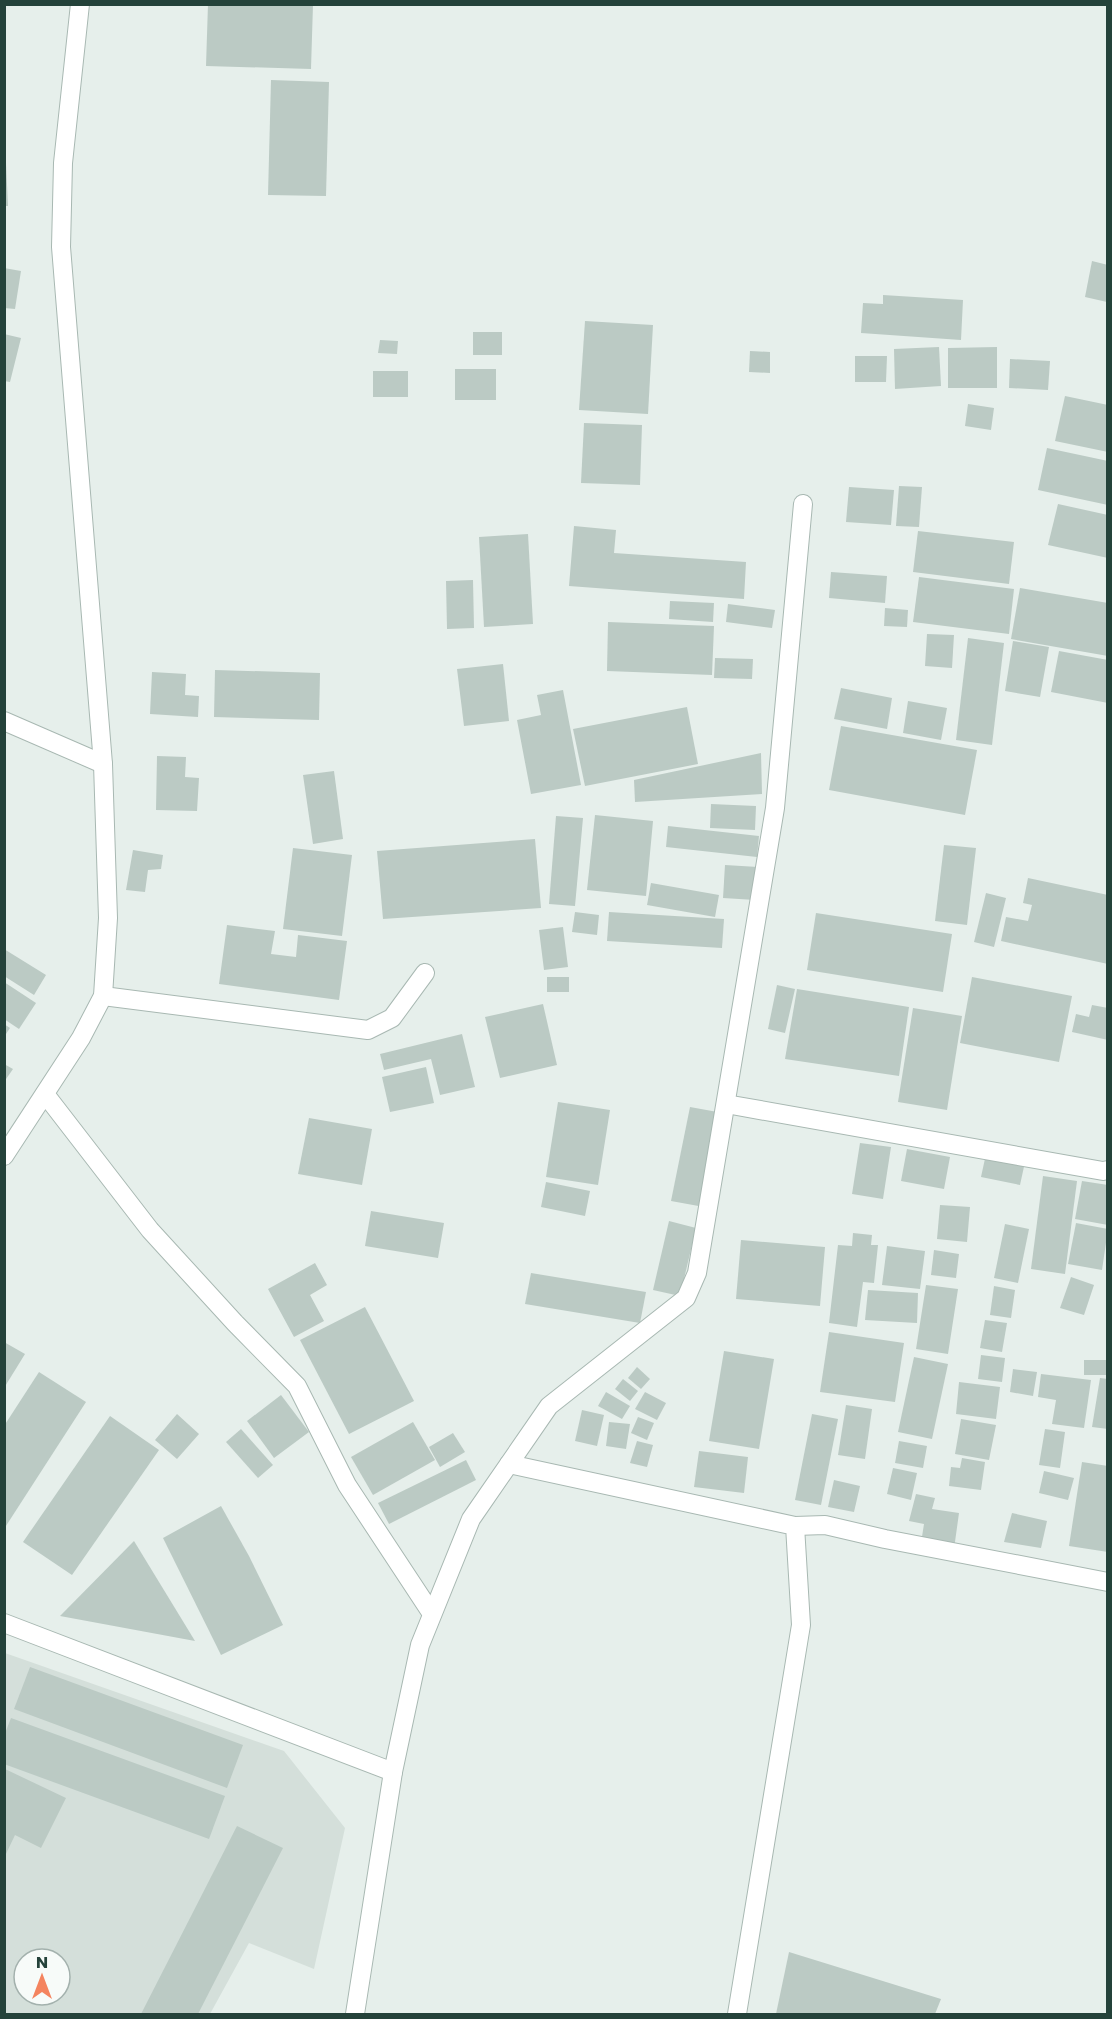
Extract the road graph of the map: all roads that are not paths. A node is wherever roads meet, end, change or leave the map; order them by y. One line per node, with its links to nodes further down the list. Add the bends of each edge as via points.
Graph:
1 (80, 4): 4 (street, via 63,163 61,247)
2 (803, 504): 8 (street, via 775,808)
3 (4, 721): 4 (street)
4 (103, 764): 6 (street, via 108,918)
5 (425, 973): 6 (street, via 392,1018 368,1030)
6 (103, 996): 7 (street)
7 (45, 1094): 9 (street); 14 (street, via 150,1230 297,1386 347,1485)
8 (726, 1104): 10 (street); 11 (street, via 697,1273 686,1298 549,1406)
9 (4, 1156)
10 (1107, 1170)
11 (509, 1464): 12 (street); 14 (street, via 471,1519)
12 (795, 1526): 13 (street, via 825,1525); 18 (street, via 801,1626)
13 (1107, 1582)
14 (432, 1614): 16 (street, via 420,1645)
15 (4, 1623): 16 (street)
16 (393, 1772): 17 (street)
17 (355, 2014)
18 (737, 2014)

